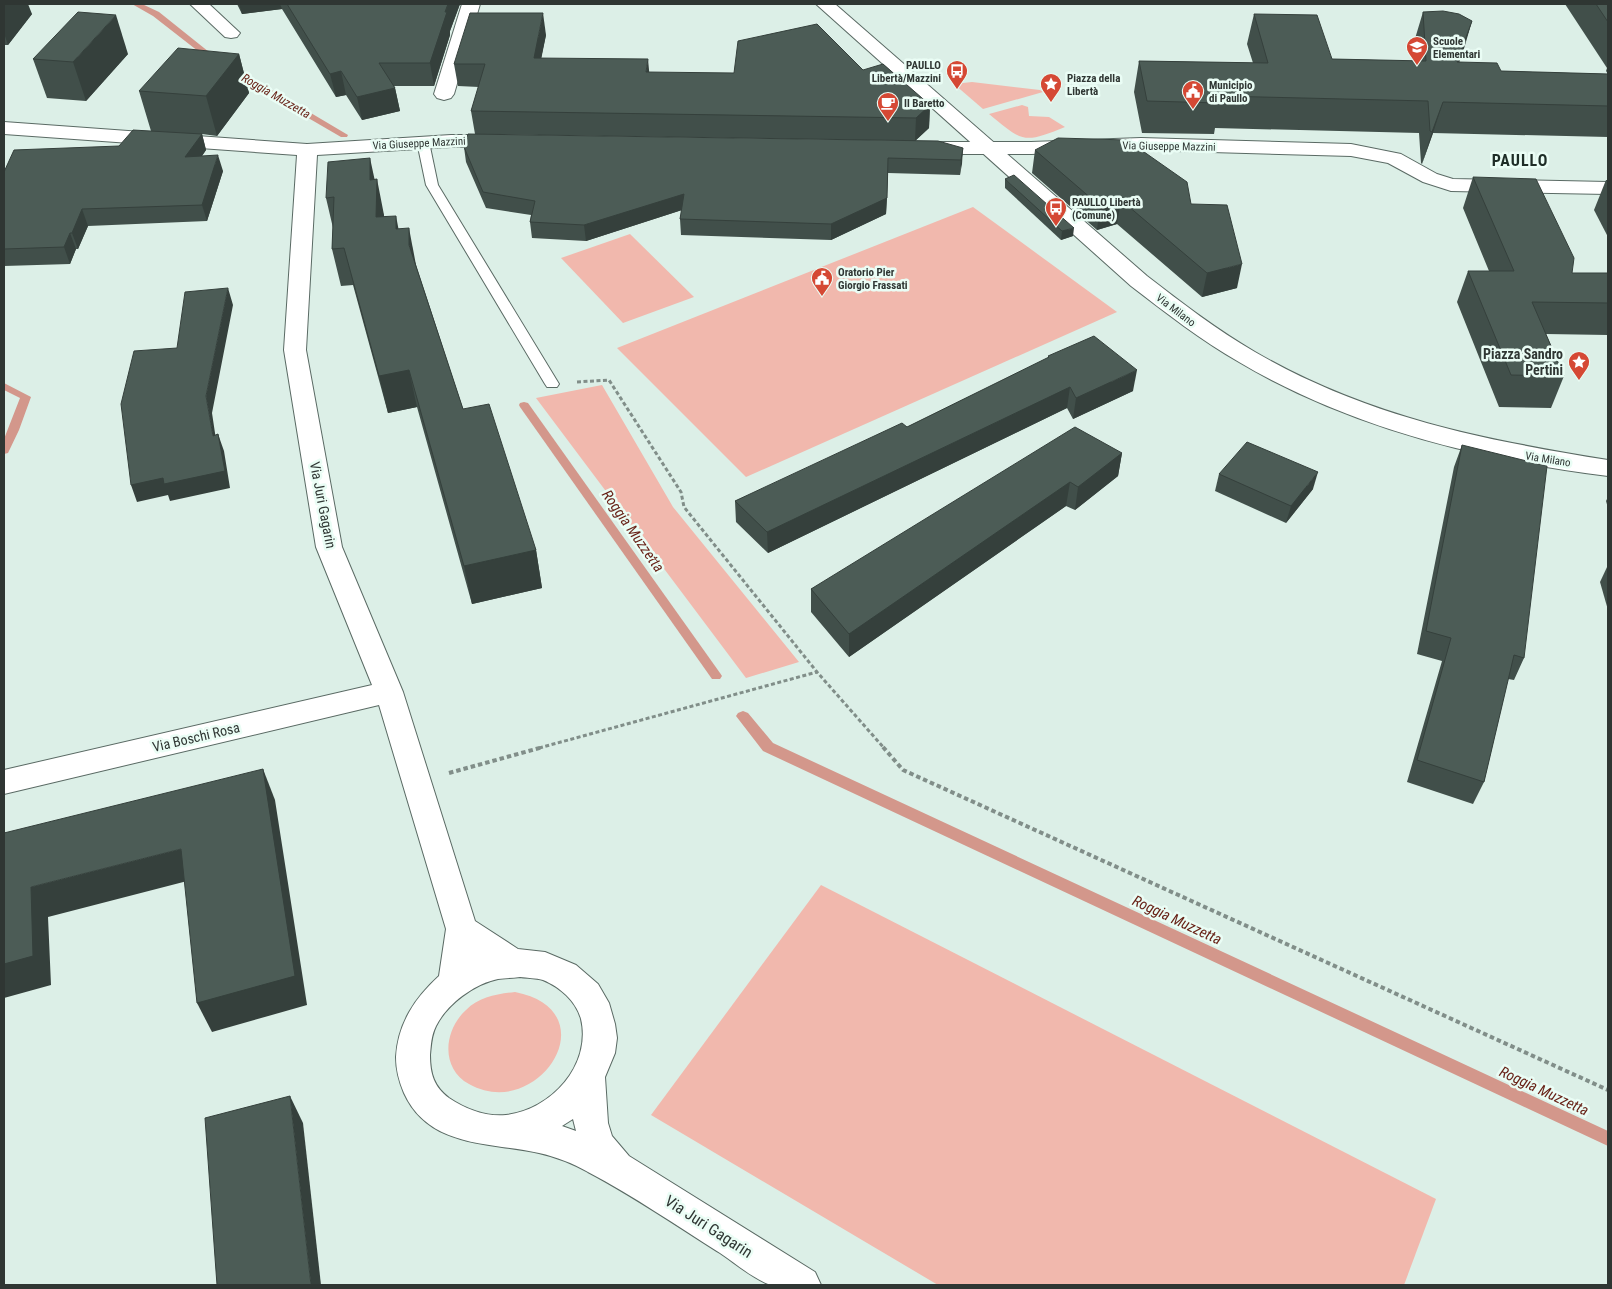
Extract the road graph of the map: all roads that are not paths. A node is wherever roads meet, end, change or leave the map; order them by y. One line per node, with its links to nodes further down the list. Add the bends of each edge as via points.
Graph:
1 (199, 4): 4 (street)
2 (471, 4): 5 (street)
3 (824, 4): 10 (street, Via Milano)
4 (231, 33)
5 (444, 94)
6 (5, 131): 11 (street, Via Giuseppe Mazzini)
7 (423, 142): 8 (street, Via Giuseppe Mazzini); 11 (street, Via Giuseppe Mazzini); 13 (lane, via 432,185)
8 (521, 142)
9 (907, 148): 10 (street, Via Giuseppe Mazzini)
10 (988, 149): 12 (street, Via Giuseppe Mazzini, via 1141,144 1351,150 1394,158 1430,178 1452,185); 14 (street, Via Milano, via 1165,302 1236,351 1295,383 1355,410 1431,434 1512,453)
11 (307, 150): 15 (street, Via Juri Gagarin, via 295,350 328,547)
12 (1608, 188)
13 (552, 384)
14 (1608, 468)
15 (389, 692): 16 (street, Via Boschi Rosa); 17 (street, Via Juri Gagarin)
16 (4, 782)
17 (462, 930): 18 (street, Via Juri Gagarin); 19 (street, Via Juri Gagarin)
18 (512, 963): 19 (street, Via Juri Gagarin, via 481,969); 20 (street, Via Juri Gagarin, via 543,966 570,978 589,997 599,1023 600,1052)
19 (455, 982): 21 (street, Via Juri Gagarin, via 433,1002 418,1025 411,1052 414,1078 427,1101 448,1119 475,1129)
20 (589, 1079): 21 (street, Via Juri Gagarin, via 568,1104 539,1122); 22 (street, Via Juri Gagarin, via 590,1123 597,1144)
21 (506, 1131): 22 (street, Via Juri Gagarin, via 568,1145)
22 (616, 1167): 23 (street, Via Juri Gagarin)
23 (802, 1285)

